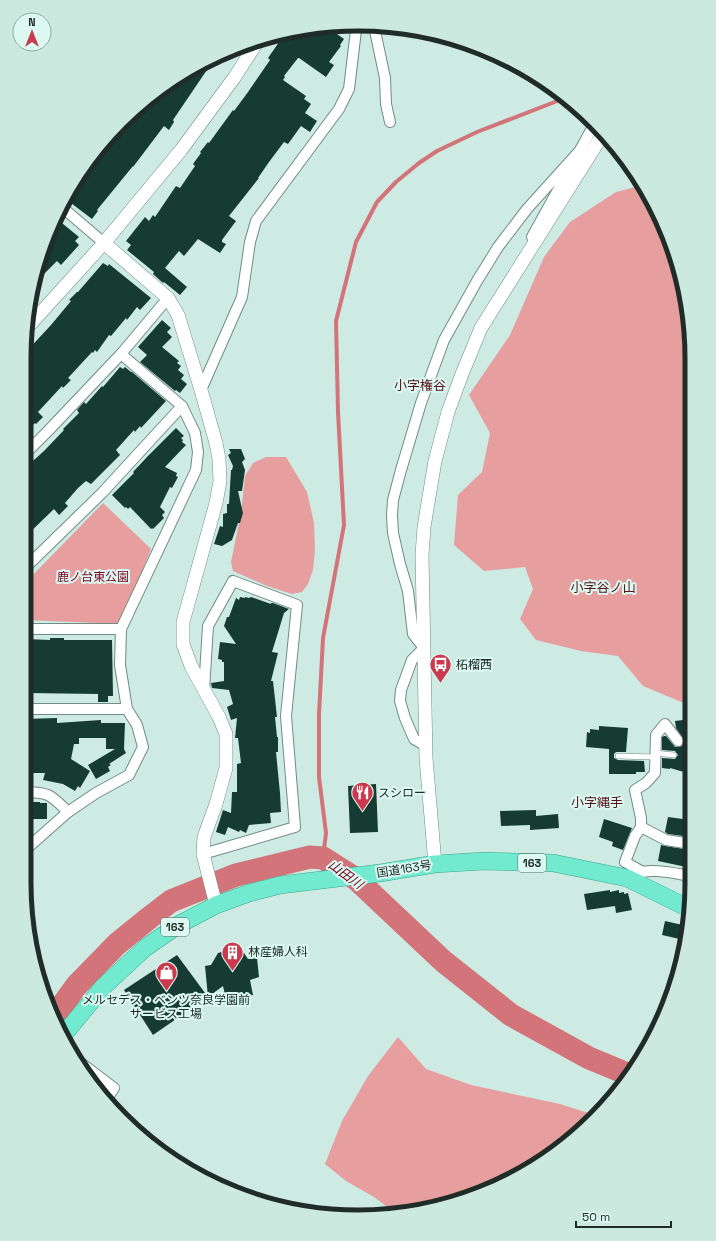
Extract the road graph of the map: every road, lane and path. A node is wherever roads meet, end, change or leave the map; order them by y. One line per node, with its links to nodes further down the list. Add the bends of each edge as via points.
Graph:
1 (356, 31): 14 (street, via 349,89 339,109 256,221 250,242 242,297)
2 (375, 32): 4 (street, via 385,78)
3 (254, 48): 9 (street, via 185,144)
4 (390, 122)
5 (592, 130): 7 (street)
6 (601, 139): 10 (street)
7 (582, 148): 10 (street, via 523,252); 20 (street, via 527,209 498,247 444,340 421,403 393,500 392,515 400,564 408,591 413,634)
8 (66, 211): 9 (street)
9 (104, 243): 11 (street); 12 (street)
10 (511, 280): 20 (street, via 481,328 448,412 435,461 422,555)
11 (168, 298): 13 (street); 14 (street, via 178,315)
12 (33, 321)
13 (121, 354): 15 (street); 16 (street)
14 (201, 390): 21 (street, via 216,443 220,481 183,622 183,644)
15 (182, 406): 17 (street, via 102,493); 19 (street, via 195,433 198,452 196,470)
16 (31, 448)
17 (31, 562)
18 (31, 628): 19 (street)
19 (121, 629): 23 (street, via 120,665)
20 (424, 648): 25 (street); 25 (street, via 412,660 401,690 400,701 414,739)
21 (204, 690): 34 (street, via 226,734 226,768 204,837); 34 (street, via 208,626 233,581 297,605 286,716 295,827)
22 (31, 709): 23 (street)
23 (127, 709): 30 (street, via 137,725 143,747 129,775)
24 (678, 741): 26 (street, via 665,724 656,735)
25 (426, 746): 35 (street)
26 (655, 755): 27 (lane); 28 (lane); 31 (street, via 655,773 635,790)
27 (674, 755)
28 (618, 756)
29 (31, 792): 30 (street, via 53,797)
30 (68, 812): 33 (street)
31 (641, 827): 32 (street, via 666,840); 36 (street, via 625,862)
32 (685, 843)
33 (31, 845)
34 (203, 854): 38 (street)
35 (435, 864): 36 (highway, 国道163号 / 163, via 484,861 553,863); 38 (highway, 国道163号 / 163, via 280,885)
36 (634, 875): 37 (street, via 668,872); 39 (highway, 国道163号 / 163)
37 (685, 875)
38 (214, 898): 40 (highway, 国道163号 / 163, via 146,948 103,986)
39 (684, 905)
40 (66, 1030)
41 (90, 1071): 42 (street, via 114,1088)
42 (109, 1095)

